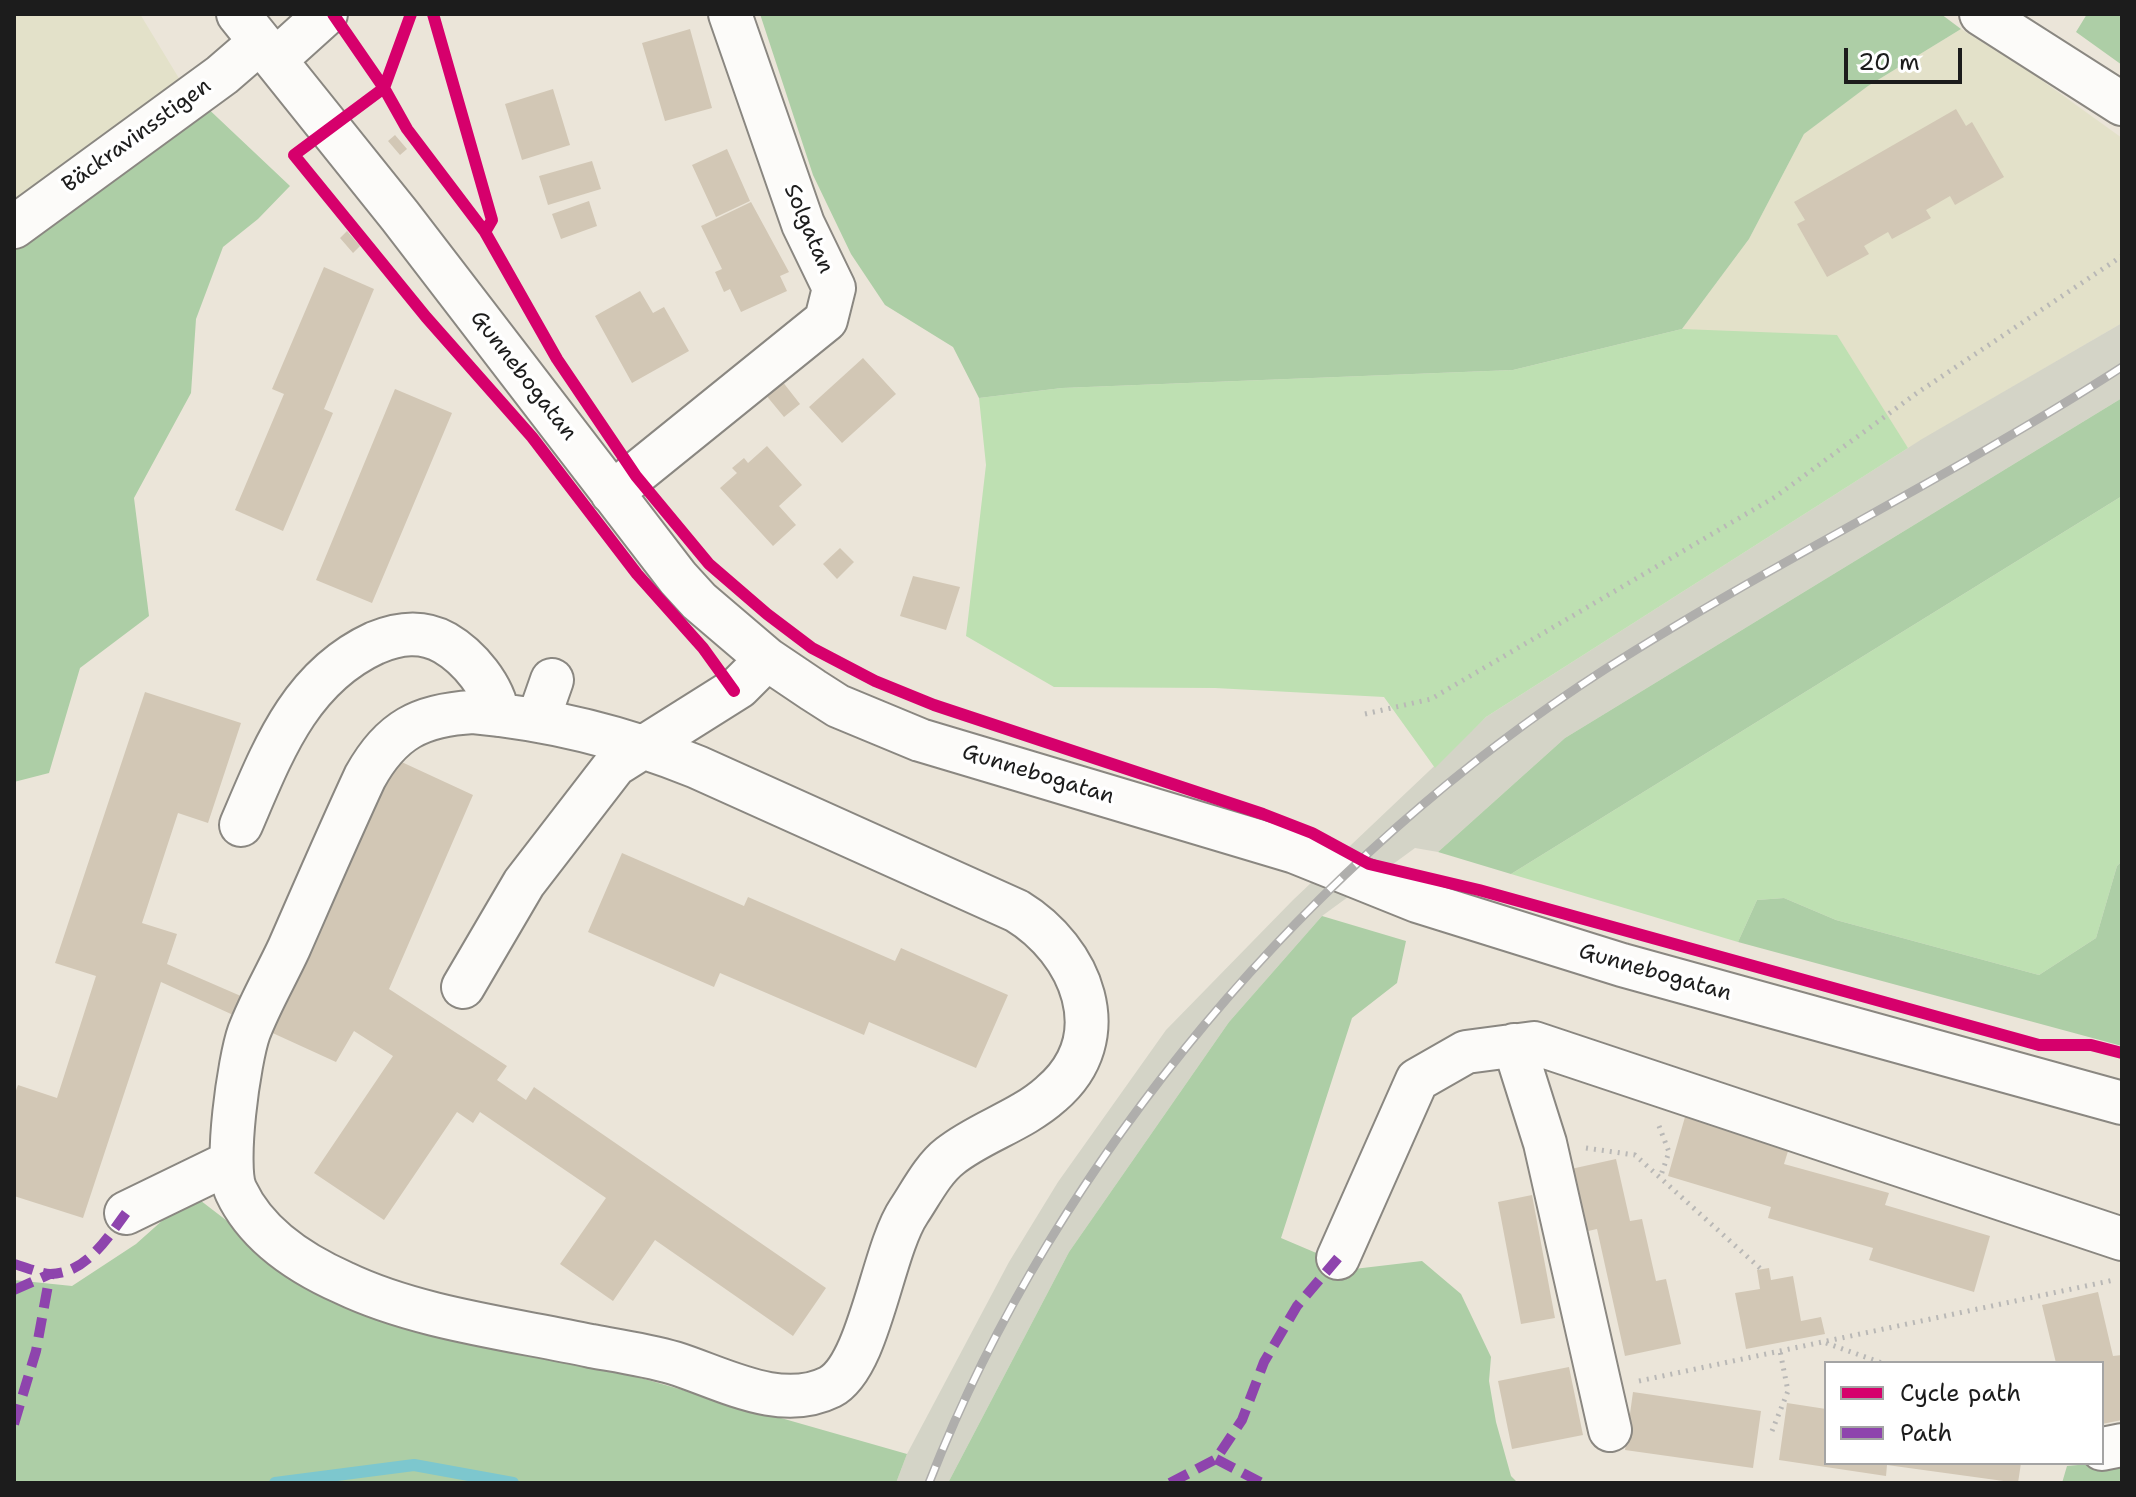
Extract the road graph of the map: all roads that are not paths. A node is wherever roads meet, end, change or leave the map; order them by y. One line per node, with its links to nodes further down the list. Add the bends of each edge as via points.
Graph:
1 (326, 14): 4 (street, Bäckravinsstigen)
2 (730, 14): 7 (street, Solgatan, via 803,224 834,288 826,320)
3 (1981, 14): 5 (street)
4 (257, 39): 6 (street, Bäckravinsstigen, via 222,75); 7 (street, Gunnebogatan)
5 (2122, 104)
6 (14, 227)
7 (612, 493): 8 (street, Gunnebogatan, via 688,590)
8 (767, 659): 11 (street, via 739,687); 15 (street, Gunnebogatan, via 838,706 920,740 1295,852 1417,901 1622,965)
9 (552, 680): 10 (street)
10 (518, 717): 11 (street); 12 (street, via 489,688 463,638 411,633 386,639 334,668 311,689 287,724); 16 (street, via 457,713 395,734 378,753 248,1036)
11 (645, 746): 13 (street, via 615,765 593,790 524,883); 16 (street, via 1017,911 1043,927 1061,947 1085,1002 1086,1034 1072,1072 1052,1094 1006,1126 948,1157 903,1219 854,1361 832,1386 802,1393 760,1393 672,1362 390,1301 310,1266 276,1244 235,1190)
12 (241, 825)
13 (463, 987)
14 (1514, 1045): 18 (street, via 1534,1043); 19 (street, via 1466,1052 1417,1080); 20 (street, via 1545,1143)
15 (2122, 1103)
16 (229, 1163): 17 (street)
17 (126, 1213)
18 (2122, 1239)
19 (1338, 1258)
20 (1610, 1430)

